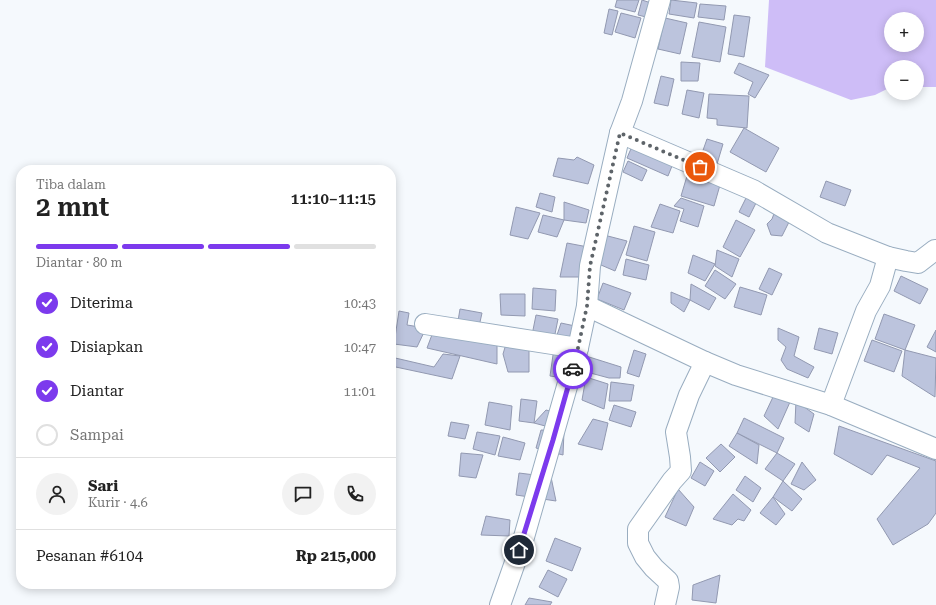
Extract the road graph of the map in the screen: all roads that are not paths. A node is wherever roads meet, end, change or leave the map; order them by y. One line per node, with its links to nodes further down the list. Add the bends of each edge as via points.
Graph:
1 (660, 0): 2 (street, via 632,101)
2 (620, 133): 4 (street, via 753,190 833,235); 5 (street, via 590,266)
3 (935, 250): 4 (street, via 918,263)
4 (888, 257): 9 (street, via 880,286 866,311)
5 (587, 306): 7 (street); 8 (street)
6 (425, 324): 7 (street)
7 (578, 348): 11 (street, via 524,537)
8 (705, 362): 9 (street, via 736,375); 12 (street, via 689,395 676,432 680,464 672,481 638,529 638,542 645,557 668,581)
9 (831, 406): 10 (street)
10 (936, 449)
11 (500, 605)
12 (665, 605)

